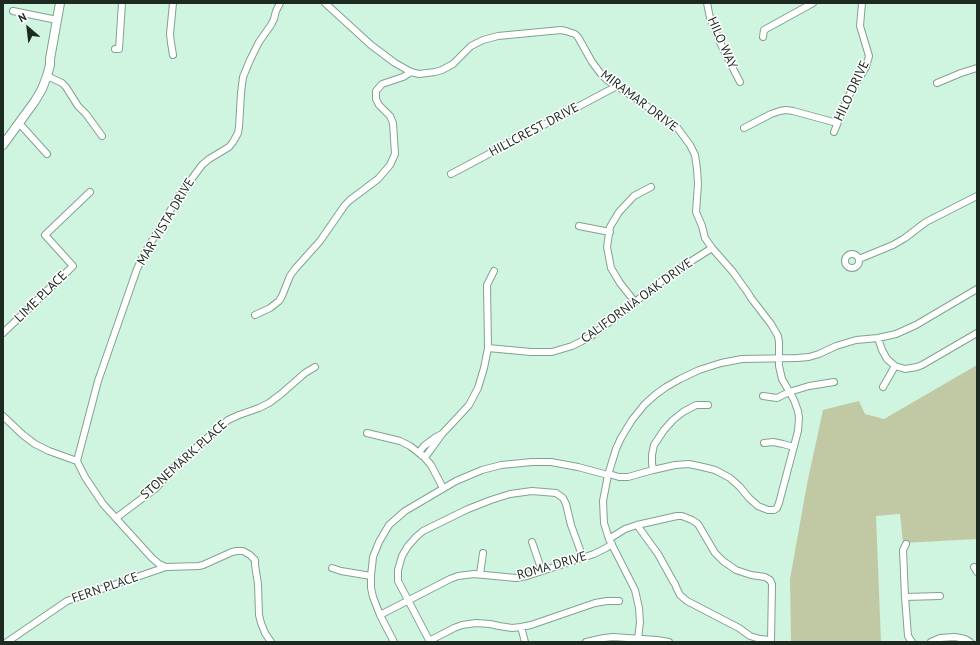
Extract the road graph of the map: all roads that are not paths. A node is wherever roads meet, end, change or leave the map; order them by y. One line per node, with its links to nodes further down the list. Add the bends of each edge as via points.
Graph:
1 (60, 3): 10 (main road)
2 (122, 3): 12 (street, via 119,49)
3 (173, 3): 13 (street, via 170,34)
4 (280, 3): 56 (street, MAR VISTA DRIVE, via 271,25 250,60 244,77 238,133 229,147 202,165 179,196 137,269 98,381)
5 (325, 3): 15 (street, MIRAMAR DRIVE, via 371,45)
6 (707, 3): 17 (street, HILO WAY, via 722,49)
7 (813, 3): 11 (street, via 764,30)
8 (862, 3): 21 (street, HILO DRIVE, via 860,26 869,56 866,67 848,97)
9 (13, 11): 10 (street)
10 (57, 20): 16 (main road)
11 (763, 37)
12 (115, 49)
13 (173, 55)
14 (977, 68): 18 (street)
15 (411, 72): 19 (street, MIRAMAR DRIVE, via 418,74 442,70 482,40 561,30 575,34 592,63 607,80); 38 (street, via 382,84 376,91 379,105 393,123 395,154 390,165 378,179 349,200 320,241 290,276 279,301)
16 (47, 76): 20 (main road, via 42,89); 24 (street, via 62,83)
17 (740, 82)
18 (937, 83)
19 (618, 86): 27 (street, HILLCREST DRIVE); 33 (street, MIRAMAR DRIVE, via 676,126 690,145 697,169 696,212)
20 (19, 123): 25 (main road); 26 (street)
21 (837, 123): 22 (street, via 786,110 771,114); 23 (street, HILO DRIVE)
22 (744, 128)
23 (834, 132)
24 (102, 136)
25 (3, 146)
26 (47, 154)
27 (451, 174)
28 (651, 187): 32 (street, via 634,196 619,212)
29 (90, 192): 39 (street, LIME PLACE, via 45,235 73,266)
30 (977, 196): 34 (street, via 926,222 893,245)
31 (579, 226): 32 (street)
32 (610, 232): 37 (street, via 607,247 611,268)
33 (712, 248): 37 (street, CALIFORNIA OAK DRIVE, via 671,274); 43 (street, MIRAMAR DRIVE, via 771,324 778,336)
34 (859, 259)
35 (494, 271): 42 (street, via 487,284)
36 (977, 289): 41 (street, via 916,325 896,334)
37 (635, 302): 42 (street, CALIFORNIA OAK DRIVE, via 590,337 572,346 552,352)
38 (255, 315)
39 (3, 333)
40 (977, 333): 44 (street, via 917,367 905,369)
41 (878, 338): 43 (street, via 856,340 809,357); 44 (street, via 882,350)
42 (488, 348): 55 (street, via 478,388 469,405 426,456)
43 (779, 358): 48 (street, MIRAMAR DRIVE, via 782,379); 58 (street, via 742,359 721,363 699,370 666,387 644,405 632,420 616,449)
44 (895, 366): 47 (street)
45 (315, 367): 60 (street, STONEMARK PLACE, via 269,403 228,420 177,464 156,488)
46 (834, 382): 48 (street)
47 (883, 387)
48 (789, 392): 49 (street, via 777,398); 54 (street, MIRAMAR DRIVE, via 799,418)
49 (763, 396)
50 (708, 405): 57 (street, via 696,405 683,412 664,430 654,445)
51 (3, 416): 56 (street, via 35,444)
52 (367, 433): 55 (street, via 400,441)
53 (764, 443): 54 (street, via 773,442)
54 (794, 447): 57 (street, MIRAMAR DRIVE, via 780,503 774,510 758,506 730,478 703,466 675,464)
55 (421, 453): 59 (street)
56 (76, 461): 60 (street, via 97,496)
57 (653, 470): 58 (street, via 628,477)
58 (609, 475): 59 (street, via 571,465 532,462 482,470); 63 (street, via 603,501 604,523)
59 (443, 488): 71 (street, via 405,511 384,532 373,557)
60 (116, 518): 67 (street, via 152,558)
61 (637, 525): 63 (street, ROMA DRIVE, via 625,529); 80 (street, via 658,554 680,595 750,636); 80 (street, ROMA DRIVE, via 677,516 692,520 698,524 715,553 723,561 736,570 770,580)
62 (532, 542): 69 (street)
63 (611, 542): 66 (street, ROMA DRIVE, via 606,548); 78 (street, via 635,590 640,622)
64 (906, 544): 73 (street, via 903,550)
65 (482, 553): 70 (street)
66 (583, 558): 69 (street, ROMA DRIVE); 74 (street, via 563,498 556,493 532,491 510,494 468,509 416,537 402,556 398,570 398,581)
67 (166, 567): 81 (street, FERN PLACE, via 67,601); 82 (street, FERN PLACE, via 203,565 237,551 250,554 255,560 259,615)
68 (332, 568): 71 (street)
69 (542, 571): 70 (street, ROMA DRIVE, via 516,578)
70 (480, 574): 74 (street, ROMA DRIVE, via 458,576)
71 (371, 576): 76 (street, via 371,588)
72 (940, 596): 73 (street)
73 (905, 597): 88 (street, via 908,636)
74 (408, 600): 76 (street, ROMA DRIVE); 84 (street)
75 (619, 601): 77 (street, via 595,603)
76 (380, 615): 83 (street)
77 (521, 627): 84 (street, via 476,623 462,625); 85 (street)
78 (638, 639): 79 (street); 86 (street, via 613,637)
79 (657, 641): 87 (street)
80 (771, 641)
81 (7, 642)
82 (271, 642)
83 (394, 642)
84 (430, 642)
85 (525, 642)
86 (586, 642)
87 (668, 642)
88 (912, 642)
89 (931, 642): 90 (street, via 940,638 955,637)
90 (970, 642)

